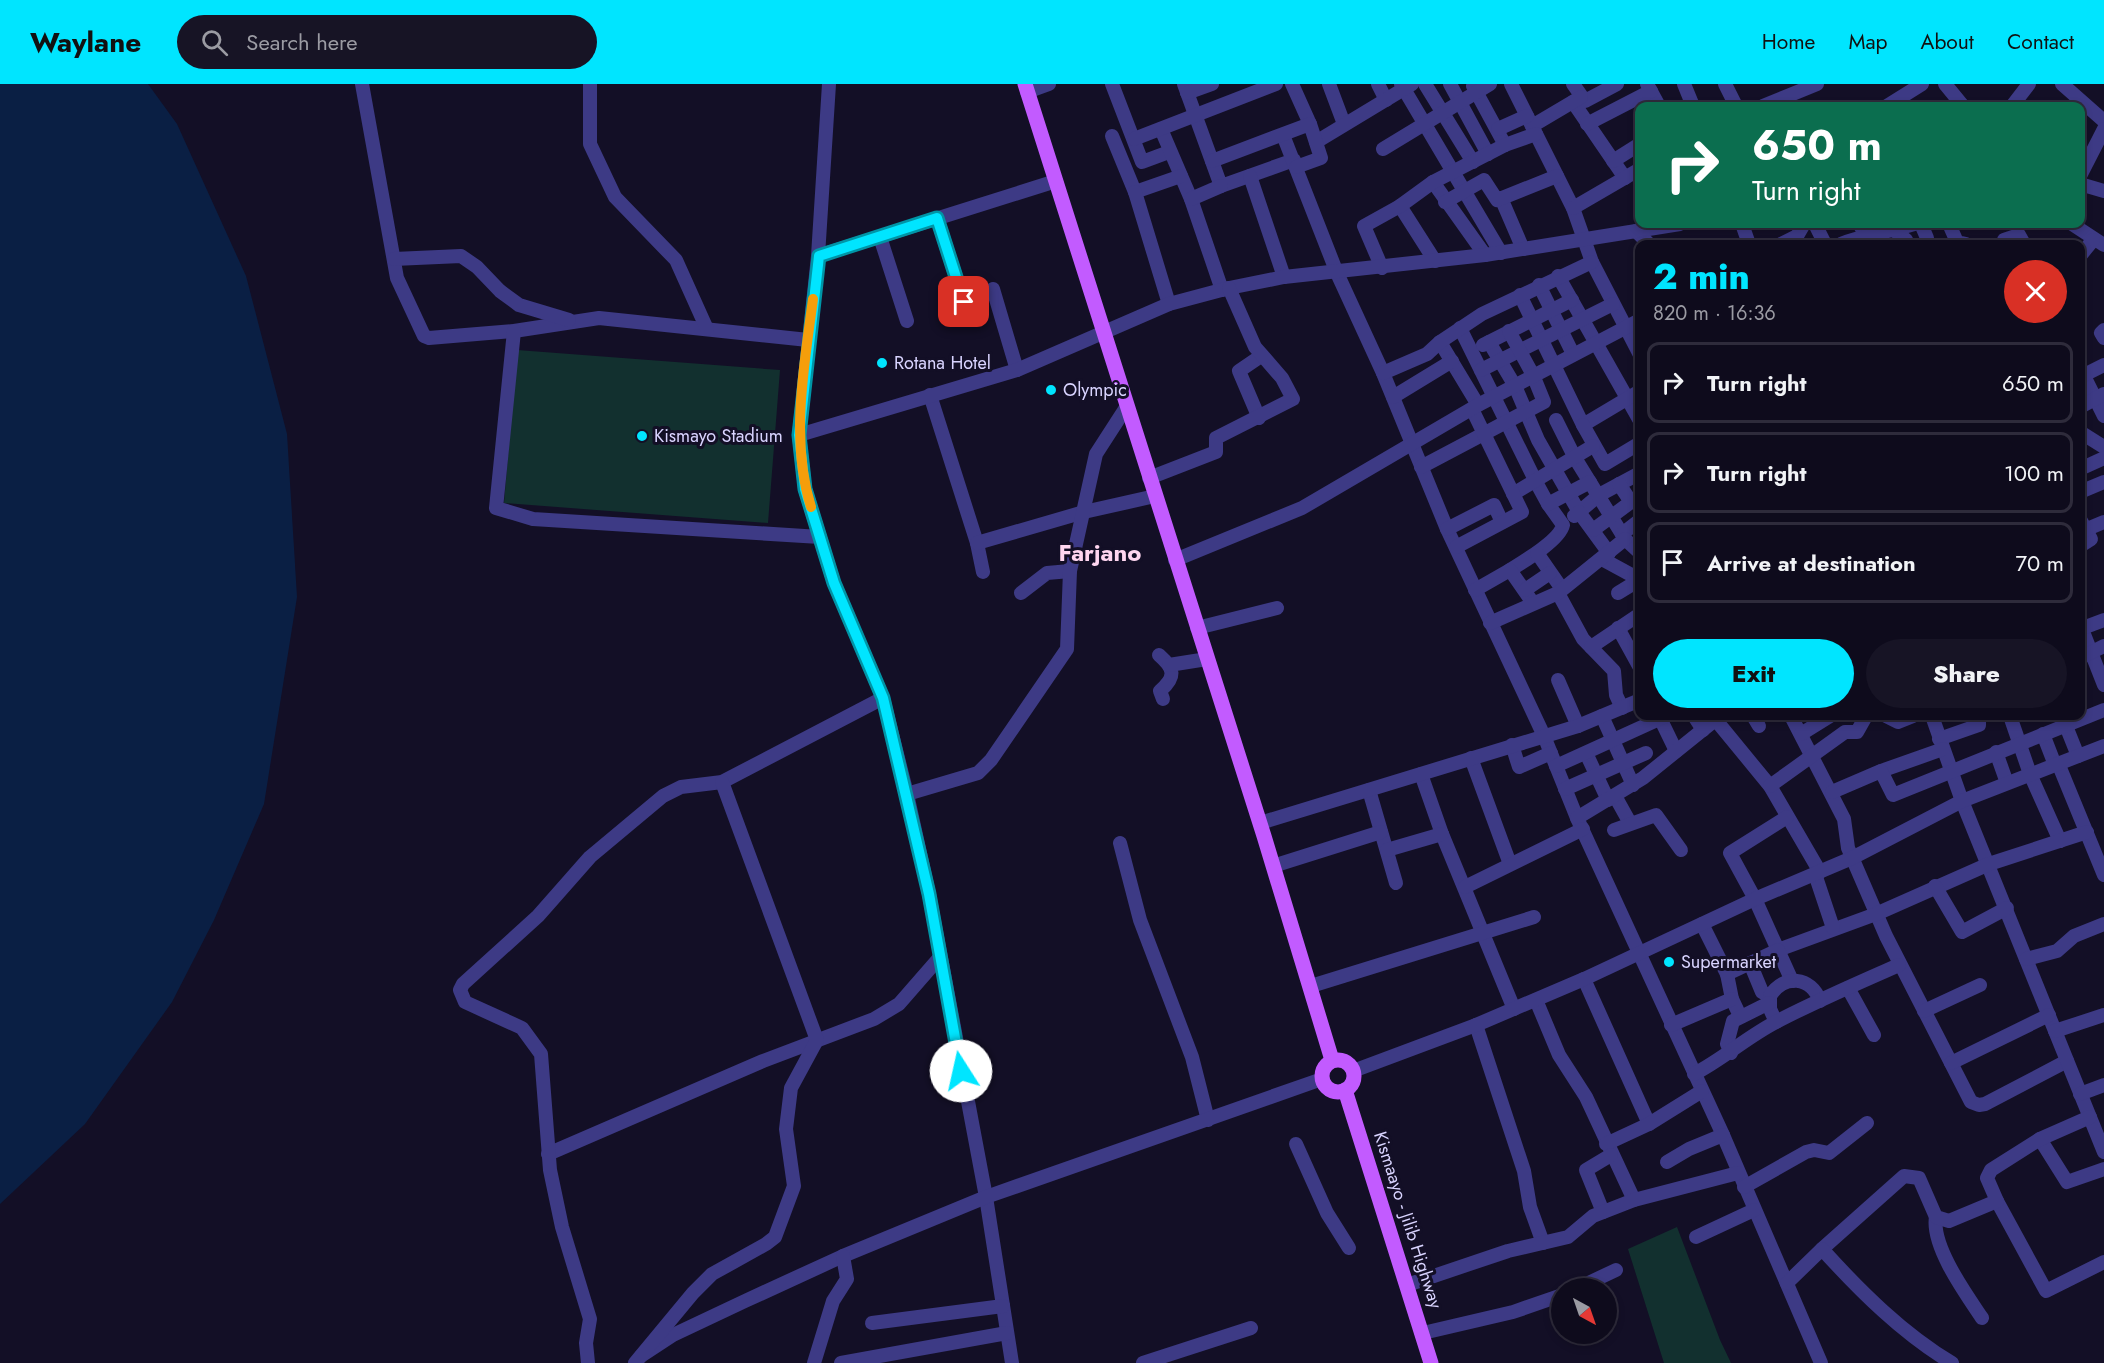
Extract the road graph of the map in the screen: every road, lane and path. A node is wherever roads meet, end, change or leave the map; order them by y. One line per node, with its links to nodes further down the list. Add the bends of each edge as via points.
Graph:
1 (362, 84): 114 (street)
2 (590, 84): 138 (street, via 590,144 615,197 676,260)
3 (829, 84): 113 (street)
4 (1049, 84): 26 (street)
5 (1112, 84): 58 (street)
6 (1213, 84): 27 (street); 41 (street)
7 (1275, 84): 41 (street)
8 (1292, 84): 48 (street)
9 (1329, 84): 49 (street)
10 (1378, 84): 30 (street)
11 (1425, 84): 43 (street)
12 (1450, 84): 31 (street)
13 (1490, 84): 28 (street)
14 (1510, 84): 51 (street)
15 (1574, 84): 29 (street)
16 (1684, 84): 33 (street)
17 (1725, 84): 34 (street)
18 (1816, 84): 35 (street)
19 (1922, 84): 36 (street)
20 (1945, 84): 37 (street)
21 (2029, 84): 38 (street)
22 (2062, 84): 39 (street)
23 (1406, 86): 30 (street); 47 (street)
24 (1609, 86): 29 (street, via 1585,101)
25 (1649, 87): 32 (street); 50 (street)
26 (1026, 88): 78 (main road)
27 (1185, 88): 44 (street)
28 (1474, 88): 31 (street); 42 (street)
29 (1577, 99): 50 (street); 51 (street)
30 (1386, 100): 49 (street)
31 (1460, 101): 43 (street); 45 (street)
32 (1657, 102)
33 (1692, 102)
34 (1734, 102)
35 (1773, 102)
36 (1895, 102)
37 (1960, 102)
38 (2015, 102)
39 (2082, 102)
40 (2085, 104): 46 (street)
41 (1222, 105): 44 (street)
42 (1486, 109): 45 (street); 54 (street)
43 (1443, 111): 47 (street); 52 (street)
44 (1195, 115): 53 (street); 65 (street)
45 (1469, 118): 52 (street); 64 (street)
46 (2104, 121)
47 (1424, 123): 62 (street); 72 (street)
48 (1310, 124): 56 (street); 59 (street)
49 (1344, 124): 59 (street)
50 (1587, 124): 66 (street)
51 (1532, 125): 54 (street); 60 (street); 76 (street)
52 (1453, 127): 68 (street)
53 (1161, 129): 58 (street); 63 (street)
54 (1498, 129): 60 (street)
55 (2104, 129): 70 (street)
56 (1283, 135): 65 (street); 69 (street)
57 (1112, 136): 71 (street)
58 (1134, 139): 67 (street)
59 (1316, 142): 69 (street, via 1321,158)
60 (1505, 145): 64 (street)
61 (1635, 147): 66 (street)
62 (1383, 150)
63 (1169, 152): 67 (street); 74 (street)
64 (1488, 154): 68 (street)
65 (1212, 161): 81 (street)
66 (1613, 161): 77 (street)
67 (1142, 162): 71 (street)
68 (1473, 162): 72 (street)
69 (1295, 163): 75 (street); 118 (street)
70 (2085, 166)
71 (1126, 167): 84 (street)
72 (1452, 172): 79 (street); 82 (street)
73 (1635, 172): 77 (street)
74 (1181, 176): 84 (street); 85 (street)
75 (1250, 176): 81 (street); 120 (street)
76 (1557, 176): 86 (street); 89 (street)
77 (1625, 178): 89 (street)
78 (1056, 181): 90 (street); 143 (main road)
79 (1432, 182): 87 (street); 88 (street)
80 (2085, 185): 83 (street)
81 (1221, 186): 85 (street)
82 (1464, 191): 86 (street, via 1485,180 1497,200); 87 (street); 111 (street)
83 (2104, 191)
84 (1135, 192): 127 (street)
85 (1191, 198): 123 (street)
86 (1501, 198): 109 (street)
87 (1445, 202): 112 (street)
88 (1400, 206): 115 (street); 117 (street, via 1363,227)
89 (1573, 208): 107 (street)
90 (937, 218): 99 (street); 126 (street)
91 (1655, 228): 97 (street)
92 (1802, 228): 102 (street)
93 (1901, 228): 96 (street)
94 (1923, 228): 100 (street)
95 (2078, 228): 108 (street)
96 (1894, 230): 98 (street); 104 (street)
97 (1636, 231): 101 (street); 107 (street)
98 (1865, 234): 103 (street)
99 (880, 237): 113 (street); 134 (street)
100 (1927, 238)
101 (1645, 240)
102 (1789, 240)
103 (1851, 240)
104 (1906, 240)
105 (2008, 240): 106 (street, via 2019,235)
106 (2022, 240)
107 (1584, 241): 109 (street); 116 (street)
108 (2098, 242): 110 (street)
109 (1523, 249): 111 (street)
110 (2085, 252)
111 (1501, 253): 112 (street)
112 (1485, 255): 115 (street)
113 (819, 256): 145 (street)
114 (394, 259): 133 (street, via 461,256 519,304); 141 (street, via 401,289 424,336)
115 (1435, 261): 117 (street)
116 (1592, 262): 119 (street); 128 (street)
117 (1382, 268): 118 (street)
118 (1336, 273): 120 (street); 161 (street)
119 (1558, 276): 121 (street); 125 (street)
120 (1284, 277): 123 (street)
121 (1539, 285): 124 (street); 130 (street)
122 (993, 289): 159 (street)
123 (1226, 289): 127 (street); 154 (street)
124 (1520, 295): 129 (street); 131 (street)
125 (1572, 300): 130 (street); 132 (street)
126 (964, 302)
127 (1170, 304): 143 (street)
128 (1613, 304): 132 (street); 137 (street)
129 (1498, 306): 136 (street); 142 (street)
130 (1551, 310): 131 (street); 139 (street)
131 (1532, 320): 142 (street); 146 (street)
132 (1582, 320): 139 (street); 149 (street)
133 (571, 321): 138 (street, via 599,318); 141 (street)
134 (907, 321)
135 (1635, 323): 137 (street)
136 (1460, 328): 147 (street); 152 (street)
137 (1626, 328): 149 (street); 150 (street)
138 (707, 329): 145 (street)
139 (1561, 330): 146 (street); 153 (street)
140 (2104, 330): 144 (street)
141 (514, 331): 226 (street, via 496,508 533,519)
142 (1510, 331): 148 (street); 151 (street)
143 (1104, 332): 159 (street); 172 (main road)
144 (2104, 338)
145 (808, 340): 183 (street)
146 (1541, 340): 151 (street); 157 (street)
147 (1440, 342): 156 (street); 161 (street, via 1427,354)
148 (1489, 342): 152 (street); 155 (street)
149 (1594, 344): 153 (street); 166 (street)
150 (1635, 345)
151 (1520, 350): 155 (street); 162 (street)
152 (1472, 351): 160 (street)
153 (1573, 354): 157 (street)
154 (1261, 356): 177 (street, via 1239,371); 177 (street, via 1282,378 1293,399)
155 (1500, 360): 160 (street); 165 (street)
156 (1452, 361): 168 (street); 173 (street)
157 (1553, 365): 162 (street); 174 (street)
158 (2104, 365): 163 (street)
159 (1017, 370): 167 (street)
160 (1481, 370): 169 (street)
161 (1383, 374): 168 (street)
162 (1533, 375): 165 (street); 175 (street, via 1544,402)
163 (2085, 377)
164 (2085, 380): 170 (street)
165 (1515, 386): 169 (street); 175 (street)
166 (1633, 394): 180 (street)
167 (930, 395): 183 (street); 227 (street)
168 (1392, 397): 187 (street)
169 (1494, 397): 173 (street); 179 (street)
170 (2099, 397): 171 (street); 176 (street)
171 (2085, 404)
172 (1126, 406): 199 (main road); 212 (street, via 1096,454)
173 (1475, 407): 182 (street); 187 (street)
174 (1575, 411): 178 (street); 180 (street)
175 (1526, 413): 179 (street); 181 (street)
176 (2104, 416)
177 (1259, 418): 199 (street, via 1215,438 1216,452)
178 (1556, 420): 181 (street); 185 (street)
179 (1506, 422): 182 (street); 186 (street)
180 (1583, 427): 185 (street); 188 (street)
181 (1534, 430): 191 (street)
182 (1485, 434): 192 (street); 195 (street)
183 (799, 435): 226 (street, via 805,489)
184 (2085, 435): 190 (street)
185 (1565, 438): 191 (street); 193 (street)
186 (1515, 441): 192 (street); 200 (street)
187 (1410, 443): 195 (street); 233 (street, via 1302,508)
188 (1593, 446): 189 (street, via 1605,464); 193 (street)
189 (1635, 446)
190 (2104, 447)
191 (1544, 449): 197 (street)
192 (1494, 453): 206 (street)
193 (1575, 458): 197 (street); 201 (street)
194 (2104, 458): 196 (street)
195 (1421, 467): 221 (street)
196 (2085, 467)
197 (1556, 469): 200 (street); 205 (street)
198 (1635, 476): 203 (street)
199 (1149, 478): 208 (main road)
200 (1536, 482): 206 (street); 210 (street)
201 (1590, 482): 205 (street); 207 (street)
202 (2104, 482): 204 (street)
203 (1619, 484): 207 (street); 209 (street)
204 (2085, 490)
205 (1568, 493): 210 (street); 213 (street)
206 (1513, 494): 216 (street, via 1522,512)
207 (1599, 495): 213 (street); 215 (street)
208 (1155, 496): 212 (street); 233 (main road)
209 (1630, 503): 211 (street); 215 (street)
210 (1548, 504): 219 (street)
211 (1635, 511)
212 (1084, 512): 227 (street); 235 (street)
213 (1580, 512): 219 (street); 222 (street)
214 (1477, 514): 216 (street, via 1494,505); 221 (street); 223 (street)
215 (1612, 517): 222 (street); 225 (street)
216 (1502, 522): 223 (street)
217 (2104, 522): 220 (street)
218 (1635, 524): 225 (street)
219 (1563, 525): 231 (street, via 1563,530)
220 (2085, 526)
221 (1447, 529): 229 (street)
222 (1593, 530): 232 (street)
223 (1486, 531): 229 (street)
224 (2085, 531): 228 (street, via 2091,540)
225 (1624, 536): 230 (street); 232 (street)
226 (820, 537): 262 (street, via 834,583)
227 (977, 543): 236 (street)
228 (2085, 543)
229 (1456, 547): 240 (street)
230 (1635, 548)
231 (1537, 553): 234 (street); 237 (street)
232 (1606, 556): 238 (street); 242 (street)
233 (1175, 560): 251 (main road)
234 (1510, 570): 240 (street); 241 (street)
235 (1070, 571): 243 (street, via 1047,573); 317 (street, via 1067,649 991,760 978,773)
236 (982, 572)
237 (1550, 573): 241 (street); 242 (street)
238 (1635, 574)
239 (1635, 579): 244 (street)
240 (1476, 590): 249 (street)
241 (1525, 590): 245 (street)
242 (1560, 591): 245 (street); 254 (street, via 1579,633)
243 (1021, 593)
244 (1618, 593)
245 (1533, 603): 249 (street)
246 (1277, 608): 251 (street)
247 (1635, 617): 252 (street)
248 (2104, 620): 250 (street)
249 (1490, 623): 286 (street)
250 (2085, 626)
251 (1197, 628): 257 (main road)
252 (1618, 628): 254 (street); 255 (street)
253 (2104, 646): 256 (street)
254 (1591, 647): 259 (street)
255 (1635, 654)
256 (2086, 655): 261 (street)
257 (1207, 659): 263 (street, via 1164,660 1172,674 1160,691); 321 (main road)
258 (1635, 660): 259 (street)
259 (1614, 671): 265 (street, via 1616,696)
260 (1558, 680): 281 (street)
261 (2103, 680)
262 (883, 698): 309 (street); 317 (street)
263 (1164, 699)
264 (1635, 702): 265 (street)
265 (1622, 708): 268 (street)
266 (2104, 710): 267 (street)
267 (2085, 715)
268 (1602, 717): 281 (street); 287 (street)
269 (1657, 720): 283 (street)
270 (1663, 720): 292 (street)
271 (1697, 720): 282 (street)
272 (1715, 720): 282 (street)
273 (1720, 720): 313 (street)
274 (1793, 720): 284 (street)
275 (1824, 720): 284 (street)
276 (1864, 720): 296 (street, via 1857,732 1845,732)
277 (1933, 720): 289 (street)
278 (1979, 720): 289 (street, via 1979,725)
279 (2015, 720): 288 (street)
280 (2064, 720): 285 (street); 297 (street)
281 (1578, 726): 286 (street)
282 (1703, 730): 292 (street)
283 (1637, 731): 287 (street); 295 (street)
284 (1801, 734): 296 (street)
285 (2043, 734): 288 (street); 302 (street)
286 (1544, 736): 290 (street); 299 (street)
287 (1613, 742): 294 (street); 301 (street)
288 (2020, 743): 293 (street); 307 (street)
289 (1941, 744): 300 (street); 304 (street)
290 (1512, 745): 298 (street); 299 (street, via 1519,767)
291 (2104, 746): 297 (street)
292 (1676, 751): 303 (street)
293 (1996, 752): 304 (street); 310 (street)
294 (1586, 753): 299 (street); 308 (street)
295 (1646, 753): 301 (street); 303 (street)
296 (1811, 755): 313 (street); 316 (street)
297 (2078, 756): 302 (street)
298 (1471, 758): 306 (street); 333 (street)
299 (1554, 760): 314 (street)
300 (1904, 763): 305 (street); 312 (street)
301 (1623, 764): 308 (street); 311 (street)
302 (2056, 764): 307 (street); 326 (street)
303 (1654, 770): 311 (street)
304 (1951, 770): 312 (street); 319 (street)
305 (1881, 771): 312 (street, via 1893,795); 316 (street)
306 (1421, 774): 315 (street); 327 (street)
307 (2030, 774): 310 (street); 328 (street)
308 (1596, 776): 314 (street); 318 (street)
309 (722, 782): 375 (street); 396 (street, via 681,787 663,796 590,857 538,916 460,990 465,1002 522,1028 536,1044 544,1066)
310 (2007, 783): 319 (street)
311 (1633, 785): 318 (street)
312 (1914, 785)
313 (1770, 786): 320 (street)
314 (1565, 789): 323 (street)
315 (1369, 790): 321 (street); 325 (street)
316 (1832, 792): 332 (street, via 1845,822)
317 (907, 794): 351 (street)
318 (1612, 798): 322 (street); 323 (street)
319 (1962, 801): 332 (street); 334 (street)
320 (1786, 817): 336 (street); 341 (street, via 1730,853)
321 (1260, 823): 335 (main road)
322 (1630, 823): 324 (street); 331 (street, via 1656,815)
323 (1580, 824): 333 (street); 350 (street)
324 (1614, 830)
325 (1381, 832): 330 (street); 335 (street)
326 (2087, 832): 328 (street); 337 (street)
327 (1442, 834): 330 (street); 340 (street)
328 (2060, 841): 334 (street)
329 (1120, 843): 387 (street, via 1140,920 1192,1057)
330 (1386, 850): 338 (street)
331 (1681, 850)
332 (1852, 858): 336 (street); 343 (street)
333 (1510, 864): 340 (street)
334 (1989, 864): 339 (street); 342 (street)
335 (1274, 866): 359 (main road)
336 (1817, 873): 341 (street); 347 (street)
337 (2104, 874)
338 (1396, 883)
339 (1935, 886): 342 (street, via 1962,932); 343 (street)
340 (1465, 887): 348 (street)
341 (1755, 899): 345 (street); 349 (street)
342 (2007, 908): 352 (street)
343 (1876, 914): 347 (street); 354 (street)
344 (1534, 917): 348 (street)
345 (1702, 924): 350 (street); 355 (street)
346 (2104, 924): 352 (street, via 2074,936 2056,951)
347 (1833, 928): 349 (street)
348 (1484, 934): 359 (street); 365 (street)
349 (1778, 950): 353 (street); 357 (street)
350 (1638, 955): 356 (street); 372 (street)
351 (940, 957): 375 (street, via 899,1004 874,1019); 401 (street)
352 (2026, 959): 367 (street)
353 (1750, 963): 355 (street); 363 (street)
354 (1899, 964): 360 (street); 366 (street)
355 (1727, 974): 361 (street)
356 (1584, 979): 362 (street); 390 (street)
357 (1792, 981): 363 (street, via 1778,987); 364 (street, via 1800,979 1810,984)
358 (1980, 985): 366 (street)
359 (1311, 986): 377 (main road)
360 (1848, 988): 364 (street); 374 (street)
361 (1732, 999): 369 (street); 372 (street)
362 (1536, 1000): 365 (street); 394 (street, via 1559,1055 1586,1097)
363 (1769, 1000): 369 (street); 370 (street)
364 (1820, 1001): 370 (street)
365 (1514, 1009): 371 (street)
366 (1924, 1011): 379 (street)
367 (2049, 1015): 373 (street); 379 (street)
368 (2104, 1015): 373 (street)
369 (1740, 1016): 376 (street, via 1730,1027 1727,1044)
370 (1776, 1022): 376 (street)
371 (1476, 1025): 380 (street); 408 (street)
372 (1671, 1025): 381 (street)
373 (2055, 1031): 378 (street)
374 (1874, 1035)
375 (817, 1040): 396 (street); 425 (street, via 791,1088 786,1129 794,1186 775,1236 712,1274)
376 (1731, 1053): 381 (street)
377 (1332, 1060): 380 (main road, via 1347,1062); 382 (main road, via 1324,1067)
378 (2067, 1061): 379 (street, via 1979,1105 1971,1102); 386 (street)
379 (1951, 1063)
380 (1353, 1071): 384 (main road, via 1352,1083)
381 (1694, 1074): 385 (street)
382 (1322, 1079): 384 (main road, via 1330,1090); 387 (street)
383 (2104, 1085): 386 (street)
384 (1345, 1090): 416 (main road, Kismaayo - Jilib Highway)
385 (1702, 1091): 390 (street); 391 (street)
386 (2080, 1094): 388 (street)
387 (1208, 1120): 401 (street)
388 (2096, 1122): 392 (street); 395 (street)
389 (1867, 1123): 400 (street, via 1830,1153 1806,1152)
390 (1649, 1124): 394 (street)
391 (1723, 1135): 397 (street); 399 (street)
392 (2040, 1139): 398 (street, via 2067,1182); 403 (street, via 1988,1173)
393 (1296, 1144): 409 (street, via 1327,1213)
394 (1609, 1149): 402 (street); 405 (street, via 1586,1170)
395 (2104, 1152)
396 (548, 1154): 426 (street, via 560,1218 590,1319)
397 (1667, 1162)
398 (2104, 1168)
399 (1738, 1173): 400 (street); 402 (street)
400 (1744, 1187): 404 (street)
401 (986, 1197): 411 (street); 418 (street)
402 (1634, 1200): 405 (street)
403 (1997, 1201): 406 (street, via 1949,1221); 412 (street, via 2046,1291)
404 (1754, 1210): 407 (street); 415 (street)
405 (1604, 1212): 408 (street, via 1568,1237)
406 (1936, 1217): 410 (street, via 1919,1178 1904,1176); 419 (street, via 1936,1235)
407 (1696, 1237)
408 (1543, 1242): 416 (street)
409 (1348, 1248)
410 (1822, 1249): 415 (street); 433 (street, via 1906,1332)
411 (843, 1256): 425 (street, via 673,1335); 427 (street, via 847,1279 833,1301)
412 (2104, 1262)
413 (1616, 1270): 414 (street)
414 (1599, 1278)
415 (1787, 1283): 432 (street)
416 (1407, 1285): 423 (main road, Kismaayo - Jilib Highway)
417 (1551, 1299): 423 (street)
418 (1003, 1306): 420 (street); 422 (street)
419 (1982, 1318)
420 (872, 1323)
421 (1251, 1328): 430 (street)
422 (1007, 1333): 424 (street); 429 (street)
423 (1423, 1333): 431 (main road, Kismaayo - Jilib Highway)
424 (896, 1358): 428 (street)
425 (638, 1359)
426 (588, 1363)
427 (814, 1363)
428 (841, 1363)
429 (1012, 1363)
430 (1143, 1363)
431 (1431, 1363)
432 (1821, 1363)
433 (1952, 1363)

